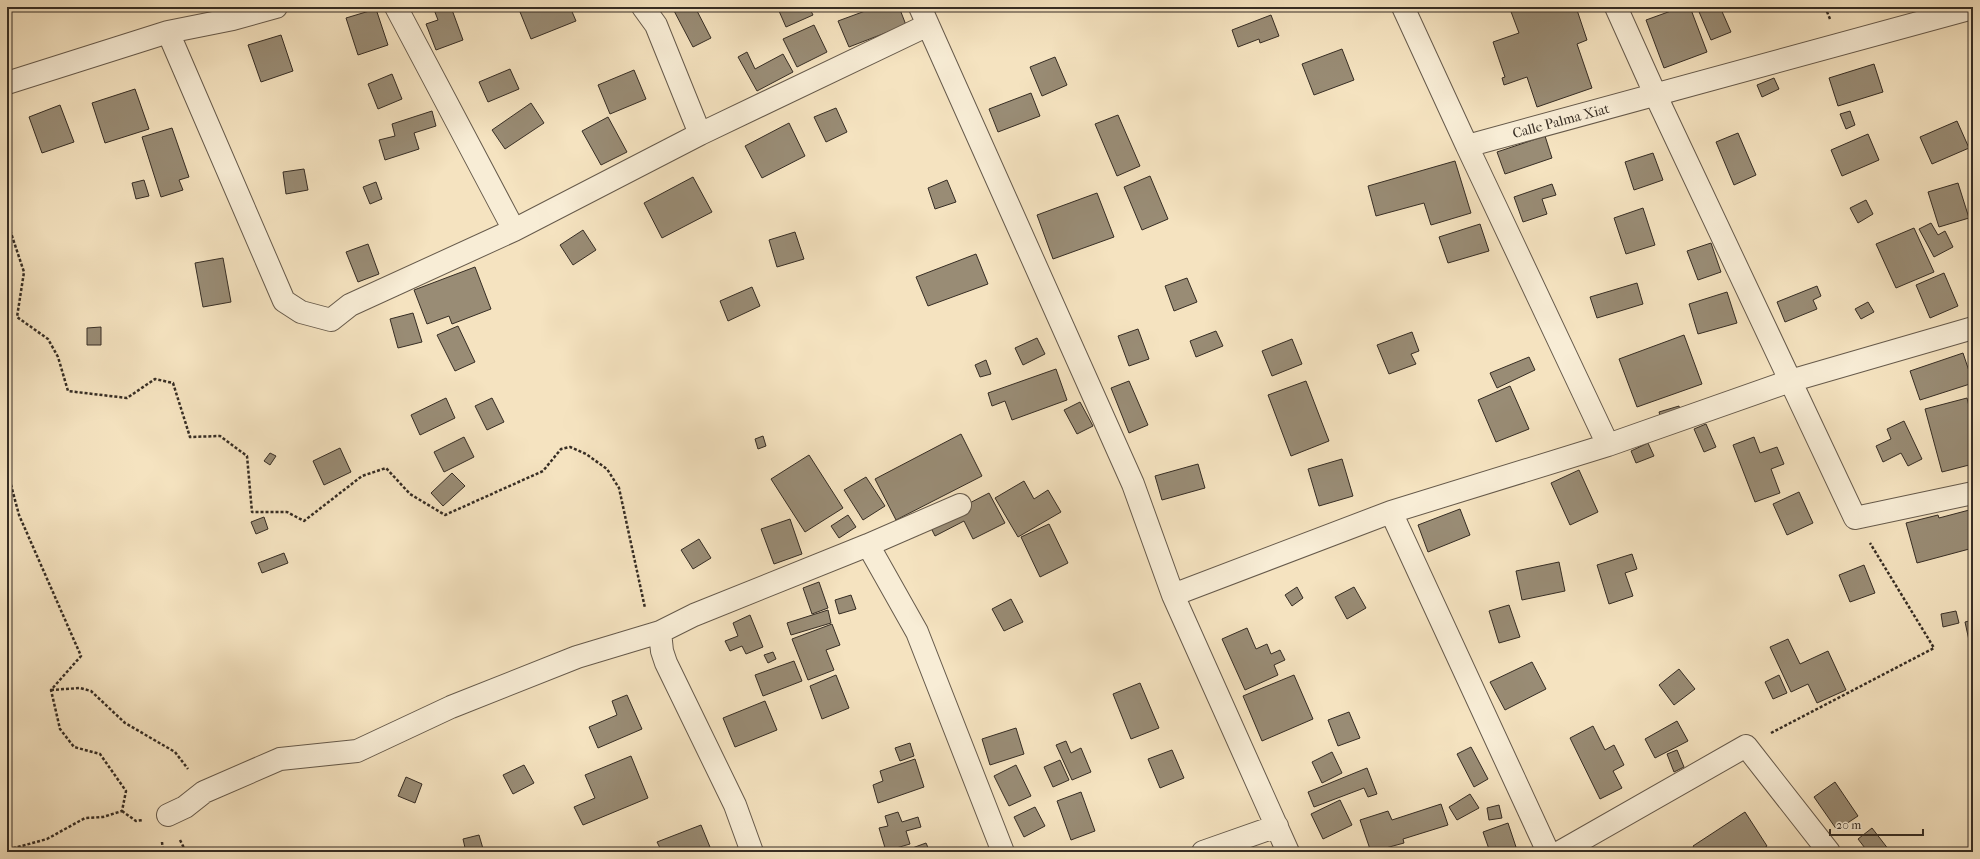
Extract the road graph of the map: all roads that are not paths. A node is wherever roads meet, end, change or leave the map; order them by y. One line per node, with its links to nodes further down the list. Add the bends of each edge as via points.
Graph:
1 (276, 7): 8 (street)
2 (396, 7): 13 (street)
3 (643, 7): 11 (street, via 656,25)
4 (1403, 7): 12 (street)
5 (1616, 7): 10 (street)
6 (1973, 8): 10 (street, Calle Palma Xiat)
7 (924, 16): 11 (street); 21 (street, via 1130,477)
8 (168, 32): 9 (street); 13 (street, via 276,285 284,301 301,312 331,320 350,305)
9 (7, 83)
10 (1656, 96): 12 (street, Calle Palma Xiat); 15 (street)
11 (700, 134): 13 (street)
12 (1467, 146): 16 (street)
13 (514, 230)
14 (1973, 328): 15 (street)
15 (1790, 381): 16 (street); 17 (street, via 1855,518)
16 (1608, 445): 19 (street)
17 (1973, 493)
18 (960, 505): 20 (street)
19 (1391, 512): 21 (street); 29 (street)
20 (868, 546): 22 (street, via 694,615); 26 (street, via 917,632)
21 (1173, 595): 24 (street)
22 (660, 632): 23 (street, via 569,660 451,707 357,751 280,759 204,792 185,807); 25 (street, via 666,663 735,805)
23 (168, 814)
24 (1277, 826): 27 (street); 28 (street)
25 (752, 852)
26 (1003, 852)
27 (1203, 852)
28 (1288, 852)
29 (1548, 852)
30 (1560, 852): 31 (street, via 1746,746)
31 (1829, 852)

